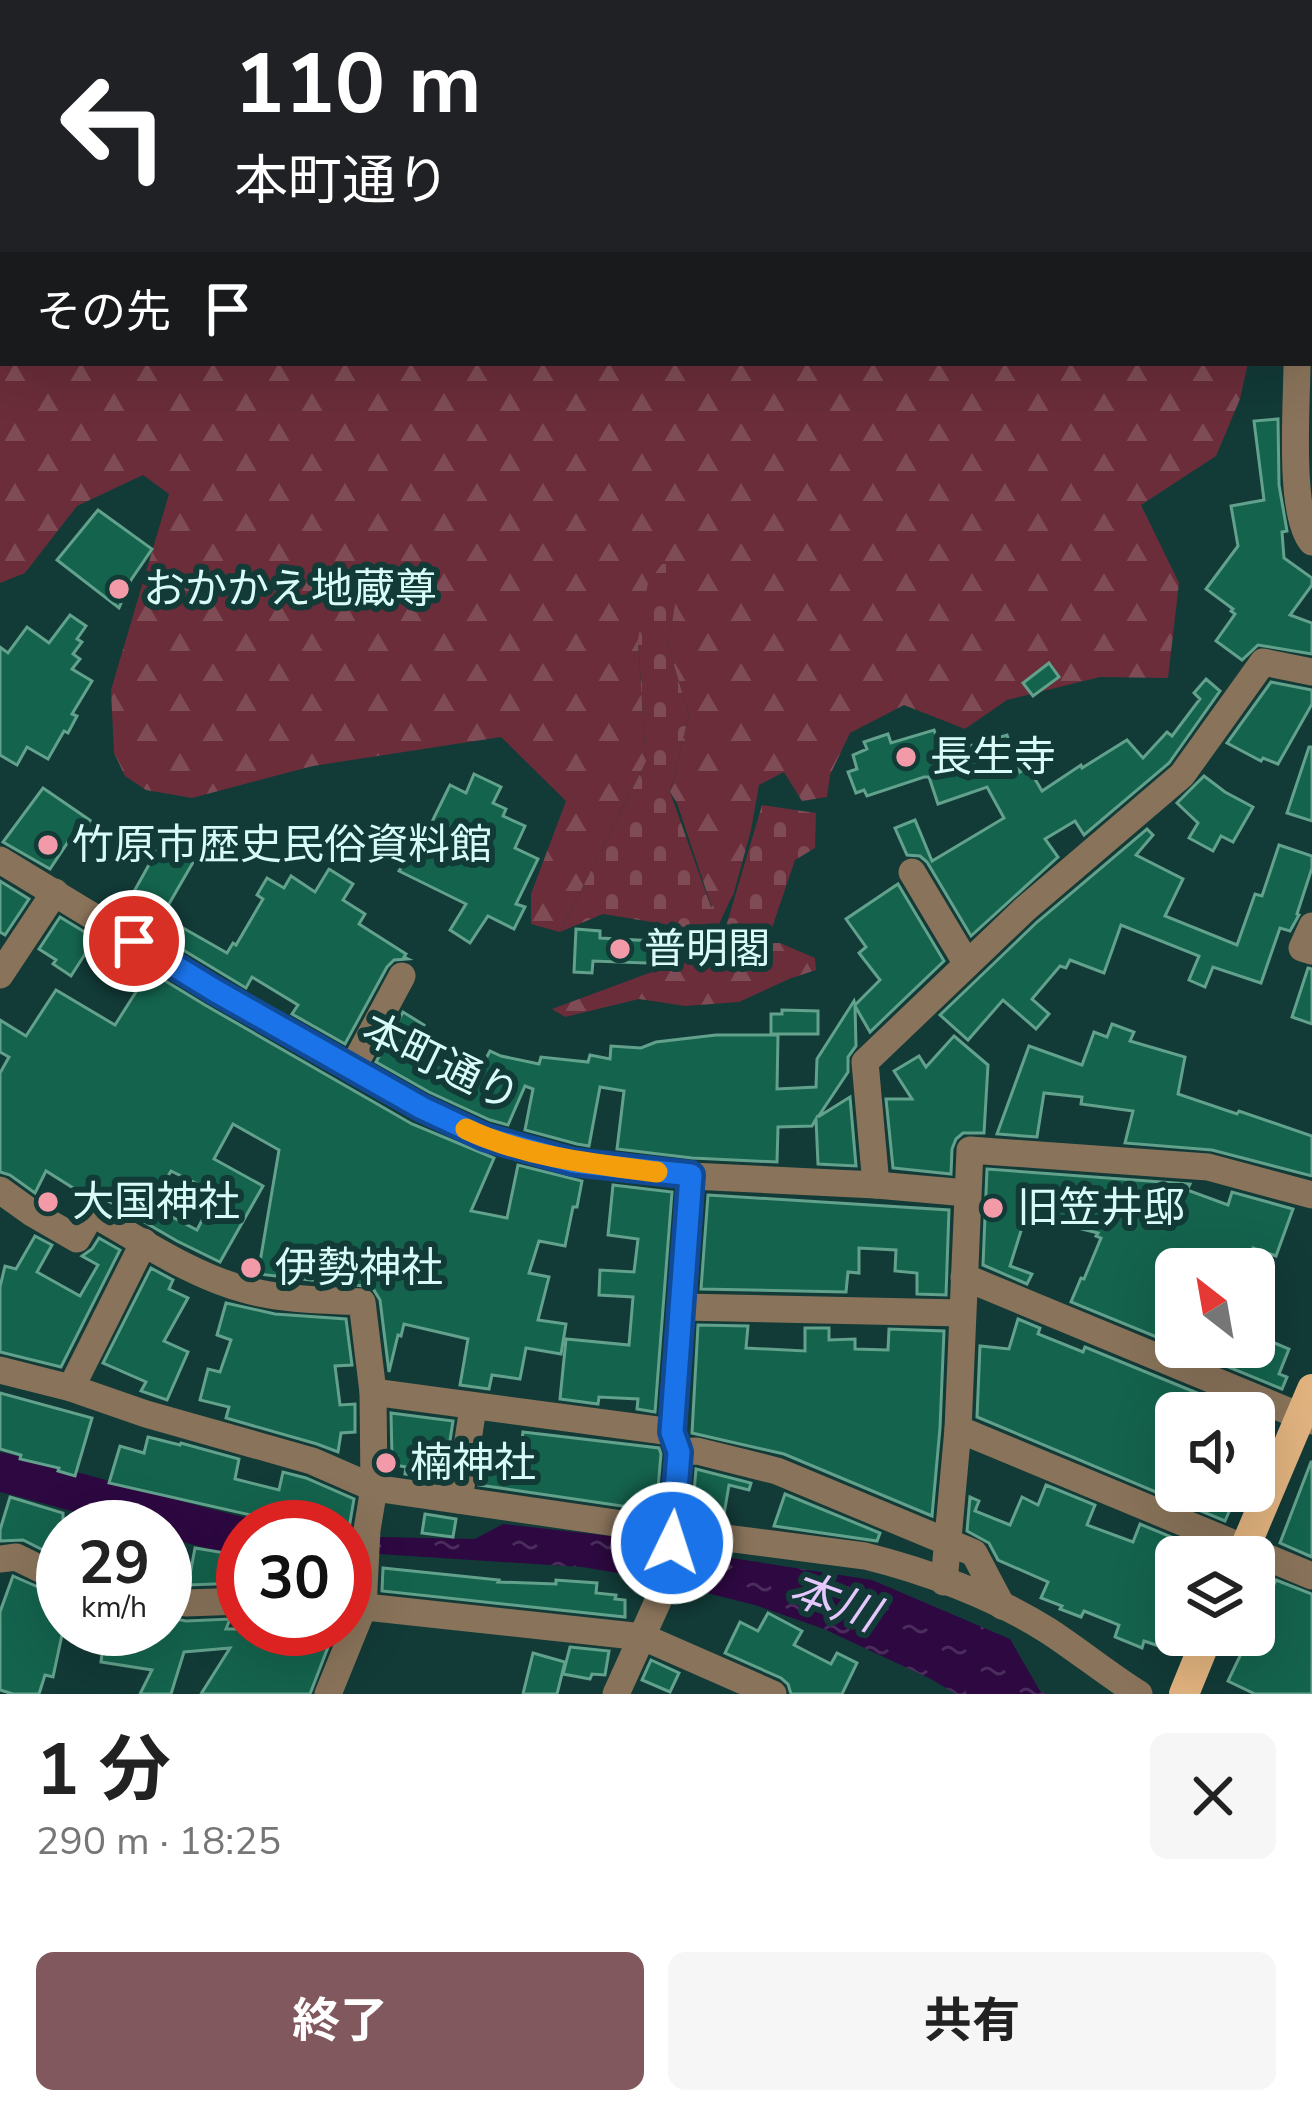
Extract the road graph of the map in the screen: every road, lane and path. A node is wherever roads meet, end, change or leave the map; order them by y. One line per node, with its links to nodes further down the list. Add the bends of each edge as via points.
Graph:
1 (1297, 366): 2 (street, via 1297,486 1303,532)
2 (1312, 542)
3 (1312, 672): 9 (street, via 1263,662 1182,775)
4 (0, 860): 6 (street, 本町通り)
5 (912, 872): 9 (street)
6 (55, 892): 10 (street); 12 (street, 本町通り)
7 (1312, 926): 8 (street, via 1302,948)
8 (1312, 951)
9 (967, 964): 14 (street, via 865,1062)
10 (0, 975)
11 (402, 976): 12 (street)
12 (352, 1069): 13 (street, 本町通り, via 484,1137 573,1162)
13 (691, 1175): 14 (street, 本町通り); 20 (street)
14 (877, 1185): 16 (street, 本町通り)
15 (0, 1190): 18 (street, via 77,1239 92,1213)
16 (967, 1193): 17 (street, via 970,1150 1208,1167); 19 (street)
17 (1312, 1195)
18 (143, 1242): 23 (street); 24 (street, via 249,1291 362,1302)
19 (964, 1277): 21 (street); 26 (street)
20 (683, 1307): 21 (street); 28 (street)
21 (962, 1313): 27 (street)
22 (0, 1370): 23 (street)
23 (71, 1388): 29 (street)
24 (373, 1392): 25 (street); 29 (street)
25 (473, 1407): 28 (street); 31 (street)
26 (1308, 1408): 33 (main road)
27 (958, 1429): 32 (street); 35 (street)
28 (675, 1442): 34 (street); 35 (street, via 777,1471)
29 (374, 1487): 30 (street); 31 (street)
30 (372, 1500)
31 (459, 1500): 34 (street)
32 (1206, 1536)
33 (1250, 1536)
34 (671, 1537): 40 (street, via 865,1556); 43 (street, via 663,1590)
35 (946, 1543): 40 (street); 41 (street, via 974,1553)
36 (0, 1559): 38 (street)
37 (1275, 1563): 39 (street)
38 (36, 1567)
39 (1312, 1576)
40 (944, 1582): 41 (street)
41 (1002, 1606): 49 (street)
42 (372, 1608): 43 (street)
43 (644, 1637): 47 (street); 48 (street)
44 (339, 1656): 46 (street)
45 (1199, 1656): 50 (main road)
46 (328, 1694)
47 (616, 1694)
48 (773, 1694)
49 (1138, 1694)
50 (1184, 1694)

